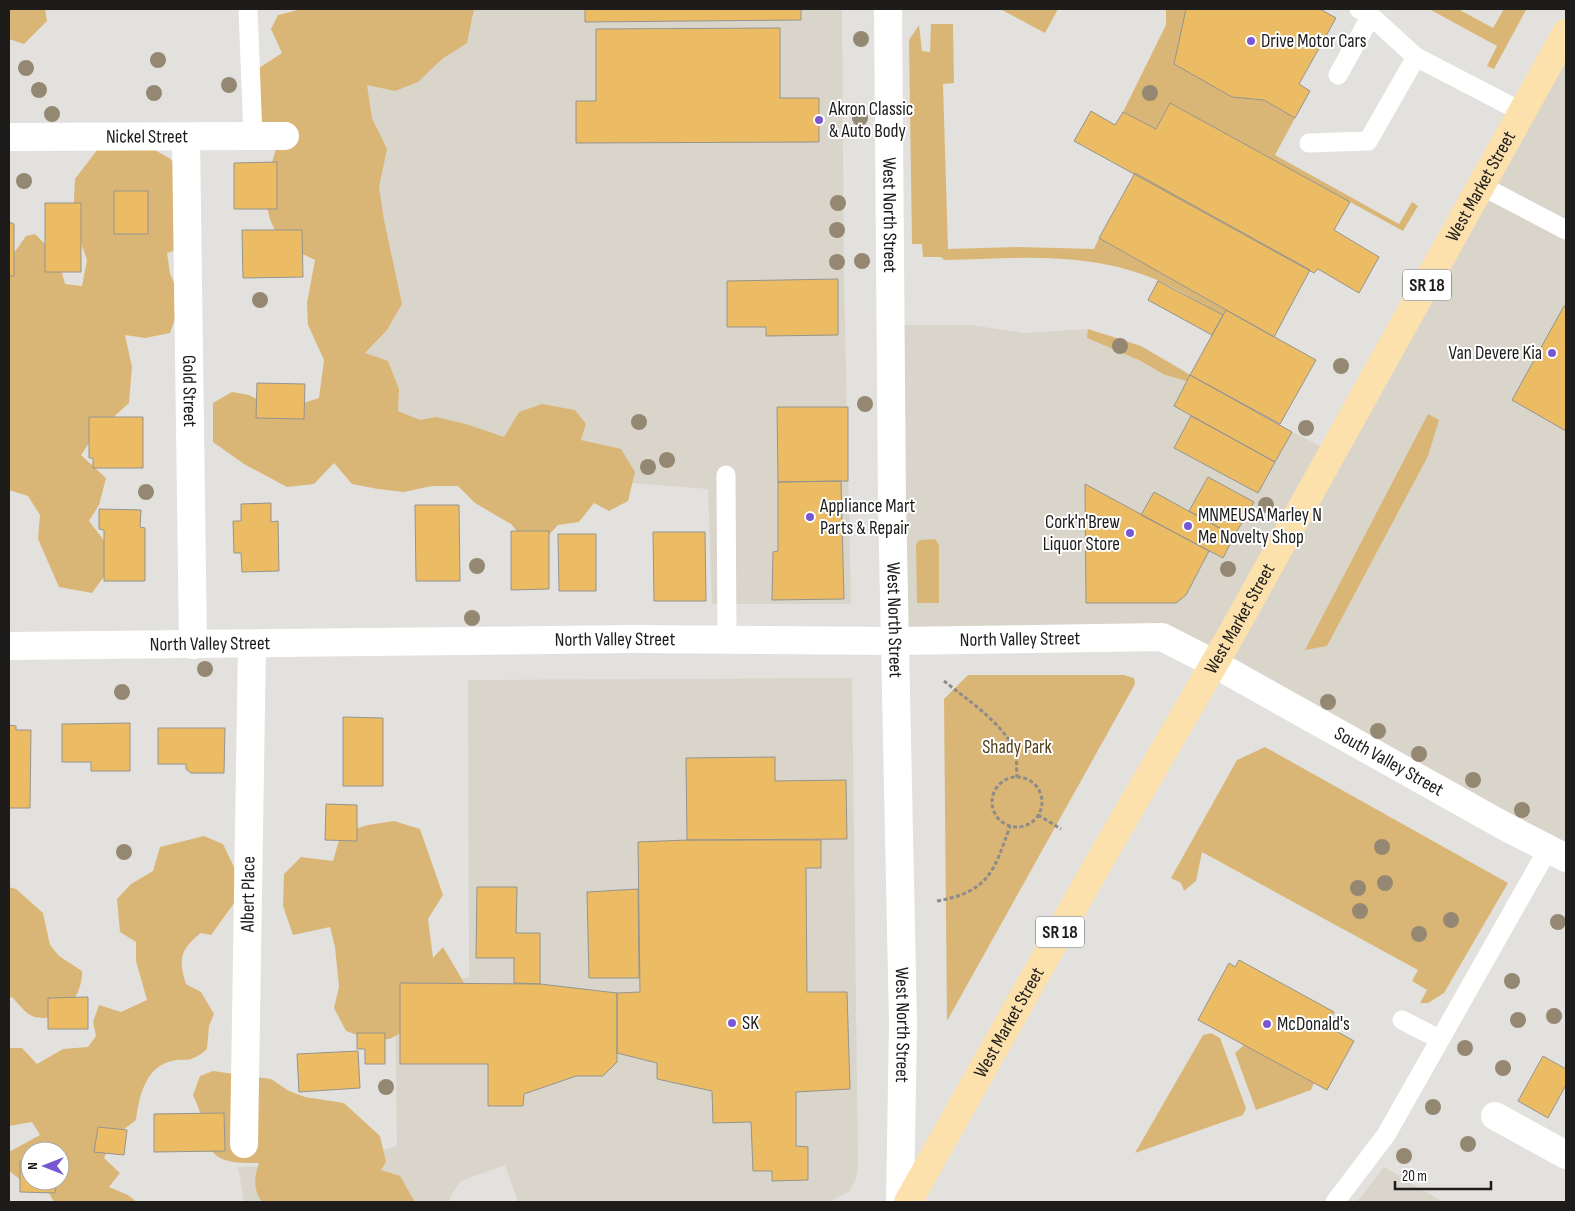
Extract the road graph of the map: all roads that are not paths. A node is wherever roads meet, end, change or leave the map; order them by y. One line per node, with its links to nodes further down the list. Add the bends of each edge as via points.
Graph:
1 (248, 9): 11 (lane)
2 (888, 9): 17 (street, West North Street)
3 (1365, 12): 5 (lane); 6 (lane)
4 (1566, 33): 7 (main road, West Market Street / SR 18)
5 (1416, 57): 7 (lane); 12 (lane, via 1368,142)
6 (1338, 75)
7 (1522, 112): 13 (main road, West Market Street / SR 18)
8 (285, 136): 11 (street, Nickel Street)
9 (9, 137): 10 (street, Nickel Street)
10 (186, 137): 11 (street, Nickel Street); 19 (street, Gold Street)
11 (253, 137)
12 (1309, 144)
13 (1482, 186): 14 (lane); 21 (main road, West Market Street / SR 18)
14 (1566, 230)
15 (726, 475): 16 (lane)
16 (727, 640): 17 (street, North Valley Street); 18 (street, North Valley Street)
17 (895, 641): 21 (street, North Valley Street, via 1162,637); 28 (street, West North Street, via 903,1024)
18 (252, 644): 19 (street, North Valley Street); 26 (street, Albert Place)
19 (193, 645): 20 (street, North Valley Street)
20 (9, 646)
21 (1214, 664): 22 (street, South Valley Street); 29 (main road, West Market Street / SR 18)
22 (1557, 853): 24 (lane)
23 (1402, 1020): 24 (lane)
24 (1440, 1039): 30 (lane, via 1386,1135)
25 (1494, 1116): 27 (street)
26 (244, 1144)
27 (1566, 1155)
28 (900, 1202)
29 (908, 1202)
30 (1335, 1202)

